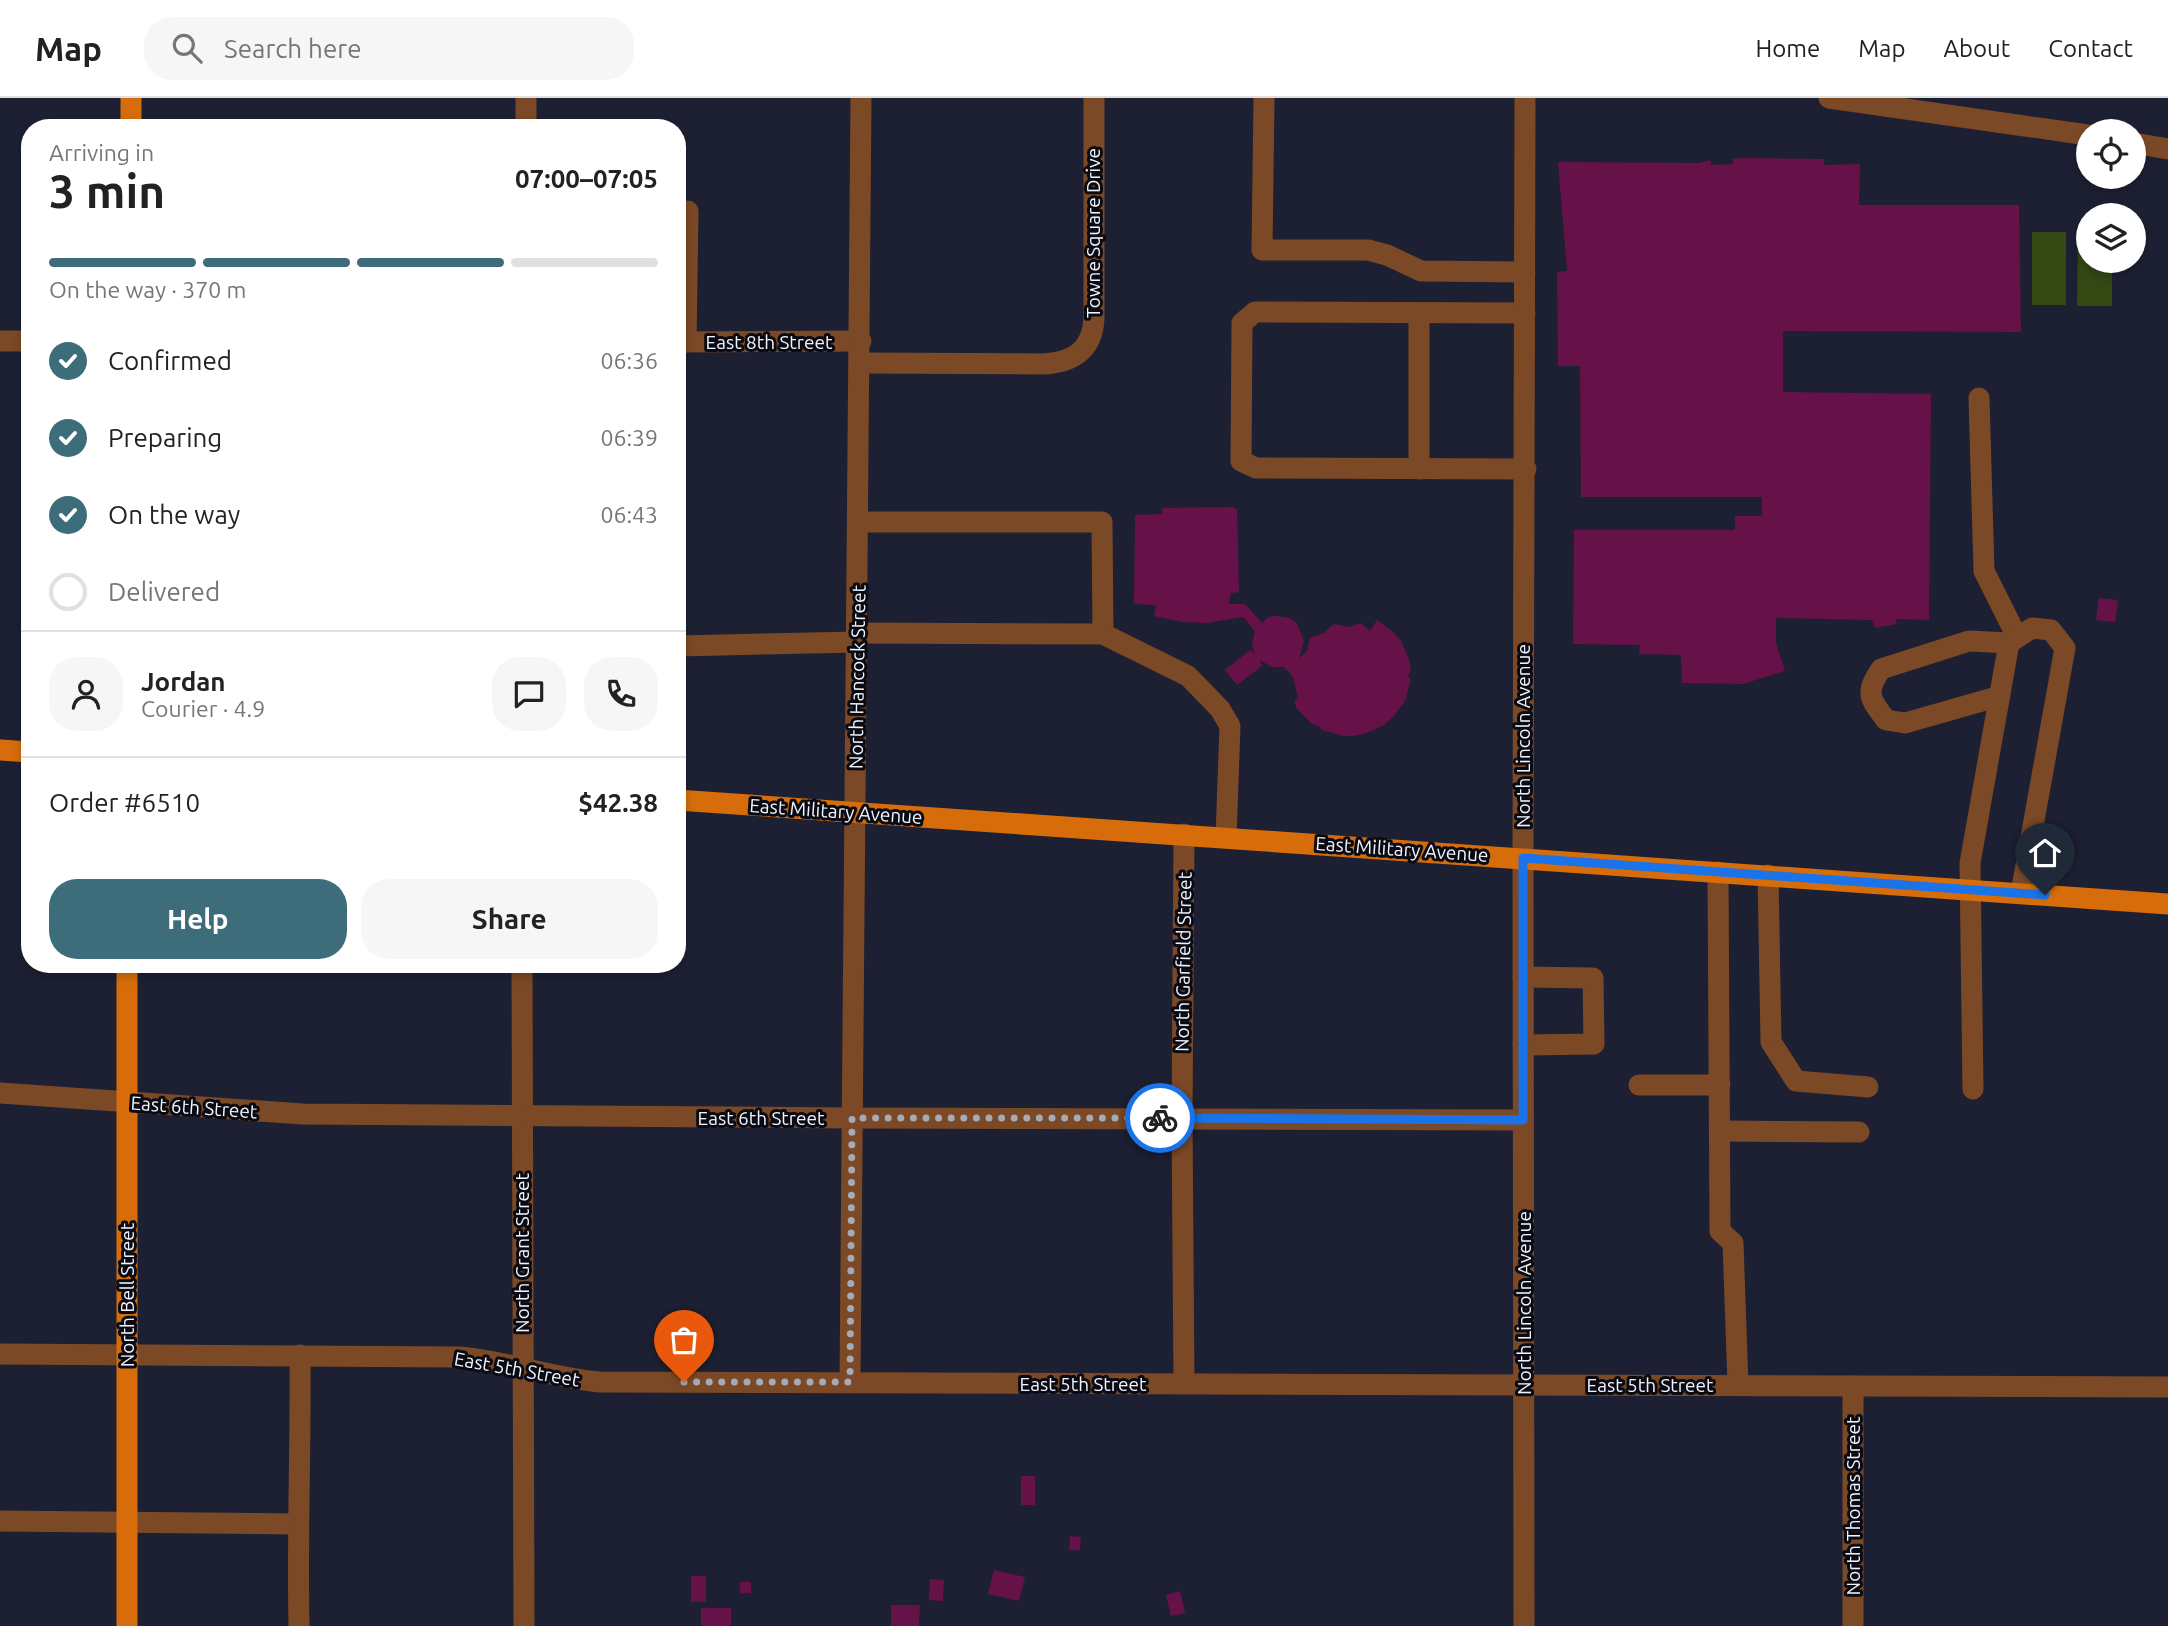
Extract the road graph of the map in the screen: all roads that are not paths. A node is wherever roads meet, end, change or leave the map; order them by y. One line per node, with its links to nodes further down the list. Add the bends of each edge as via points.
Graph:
1 (131, 98): 8 (main road)
2 (526, 98): 9 (street)
3 (861, 98): 21 (street, North Hancock Street)
4 (1094, 98): 21 (street, Towne Square Drive, via 1094,319 1085,348 1070,360 1054,363)
5 (1264, 98): 15 (street, via 1262,250 1368,250 1421,271)
6 (1525, 98): 15 (street, North Lincoln Avenue)
7 (1829, 98): 10 (street)
8 (131, 119)
9 (526, 119)
10 (2076, 133)
11 (2146, 145): 12 (street)
12 (2168, 149)
13 (688, 211): 14 (street)
14 (686, 255)
15 (1525, 272): 17 (street, North Lincoln Avenue)
16 (1419, 313): 17 (street); 23 (street); 23 (street, via 1255,312 1242,323 1241,461 1256,468)
17 (1525, 313): 24 (street, North Lincoln Avenue)
18 (0, 341): 19 (street)
19 (21, 341)
20 (686, 342): 21 (street, East 8th Street)
21 (861, 352): 25 (street, North Hancock Street)
22 (1979, 398): 28 (street, via 1984,571)
23 (1419, 469): 24 (street)
24 (1525, 470): 37 (street, North Lincoln Avenue)
25 (858, 522): 26 (street, via 1102,522); 27 (street, North Hancock Street)
26 (1102, 634): 27 (street); 36 (street, via 1188,676 1220,709 1230,726)
27 (857, 637): 29 (street); 34 (street, North Hancock Street)
28 (2013, 640): 30 (street); 30 (street, via 1969,642 1881,669 1871,685 1871,701 1886,720 1905,723); 41 (street, via 2032,628 2050,630 2065,648)
29 (686, 646)
30 (2000, 696): 40 (street, via 1970,863)
31 (0, 750): 32 (main road)
32 (21, 751)
33 (686, 801): 34 (main road, East Military Avenue)
34 (855, 813): 35 (main road, East Military Avenue); 54 (street, North Hancock Street)
35 (1184, 834): 36 (main road, East Military Avenue); 55 (street, North Garfield Street)
36 (1226, 837): 37 (main road, East Military Avenue)
37 (1523, 858): 38 (main road, East Military Avenue); 45 (street, North Lincoln Avenue)
38 (1718, 872): 39 (main road, East Military Avenue); 48 (street)
39 (1768, 875): 40 (main road, East Military Avenue); 49 (street, via 1772,1042 1796,1081)
40 (1971, 889): 41 (main road, East Military Avenue); 50 (street)
41 (2021, 893): 42 (main road, East Military Avenue)
42 (2168, 904)
43 (127, 973): 52 (main road, North Bell Street)
44 (522, 973): 53 (street, North Grant Street)
45 (1523, 977): 46 (street, North Lincoln Avenue); 46 (street, via 1593,978 1594,1044)
46 (1523, 1045): 56 (street, North Lincoln Avenue)
47 (1639, 1085): 48 (street)
48 (1720, 1085): 57 (street)
49 (1868, 1087)
50 (1973, 1089)
51 (0, 1093): 52 (street, East 6th Street)
52 (126, 1102): 53 (street, East 6th Street, via 303,1114); 60 (main road, North Bell Street)
53 (522, 1116): 54 (street, East 6th Street); 62 (street, North Grant Street)
54 (852, 1118): 55 (street, East 6th Street); 63 (street, North Hancock Street)
55 (1182, 1118): 56 (street, East 6th Street); 64 (street, North Garfield Street)
56 (1523, 1120): 65 (street, North Lincoln Avenue)
57 (1720, 1131): 58 (street); 66 (street, via 1720,1231 1733,1243)
58 (1859, 1132)
59 (0, 1354): 60 (street, East 5th Street)
60 (127, 1354): 61 (street, East 5th Street); 70 (main road, North Bell Street)
61 (300, 1355): 62 (street, East 5th Street, via 460,1357); 71 (street)
62 (522, 1366): 63 (street, East 5th Street, via 600,1382); 74 (street, North Grant Street)
63 (850, 1382): 64 (street, East 5th Street)
64 (1184, 1384): 65 (street, East 5th Street)
65 (1524, 1385): 66 (street, East 5th Street); 75 (street, North Lincoln Avenue)
66 (1738, 1385): 67 (street, East 5th Street)
67 (1853, 1386): 68 (street, East 5th Street); 76 (street, North Thomas Street)
68 (2168, 1387)
69 (0, 1521): 70 (street)
70 (127, 1521): 71 (street); 72 (main road, North Bell Street)
71 (297, 1524): 73 (street)
72 (127, 1626)
73 (299, 1626)
74 (524, 1626)
75 (1524, 1626)
76 (1853, 1626)

